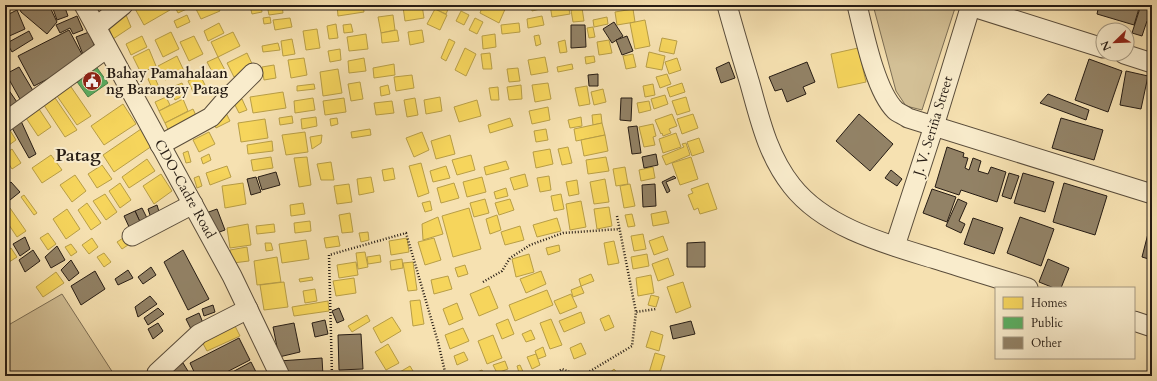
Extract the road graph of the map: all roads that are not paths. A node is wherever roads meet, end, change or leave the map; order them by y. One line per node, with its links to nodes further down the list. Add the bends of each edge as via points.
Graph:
1 (84, 5): 6 (street, CDO-Cadre Road)
2 (123, 5): 6 (street)
3 (727, 5): 18 (street, via 766,141 792,186 805,201 826,217)
4 (857, 5): 13 (street, via 879,86 886,98 895,110 908,118)
5 (971, 6): 7 (street); 13 (street, J. V. Seriña Street)
6 (96, 27): 8 (street, CDO-Cadre Road)
7 (1095, 45)
8 (107, 48): 12 (street); 14 (street, CDO-Cadre Road)
9 (1135, 58): 10 (street)
10 (1152, 63)
11 (253, 73): 14 (street, via 211,117)
12 (5, 122)
13 (934, 126): 15 (street); 18 (street, J. V. Seriña Street)
14 (160, 145): 16 (street, CDO-Cadre Road)
15 (1152, 194)
16 (193, 204): 17 (street); 20 (street, CDO-Cadre Road)
17 (132, 236)
18 (895, 246): 19 (street)
19 (1025, 287)
20 (248, 309): 23 (street, via 199,334); 24 (street, CDO-Cadre Road)
21 (1135, 321): 22 (street)
22 (1152, 327)
23 (157, 373)
24 (280, 376)

